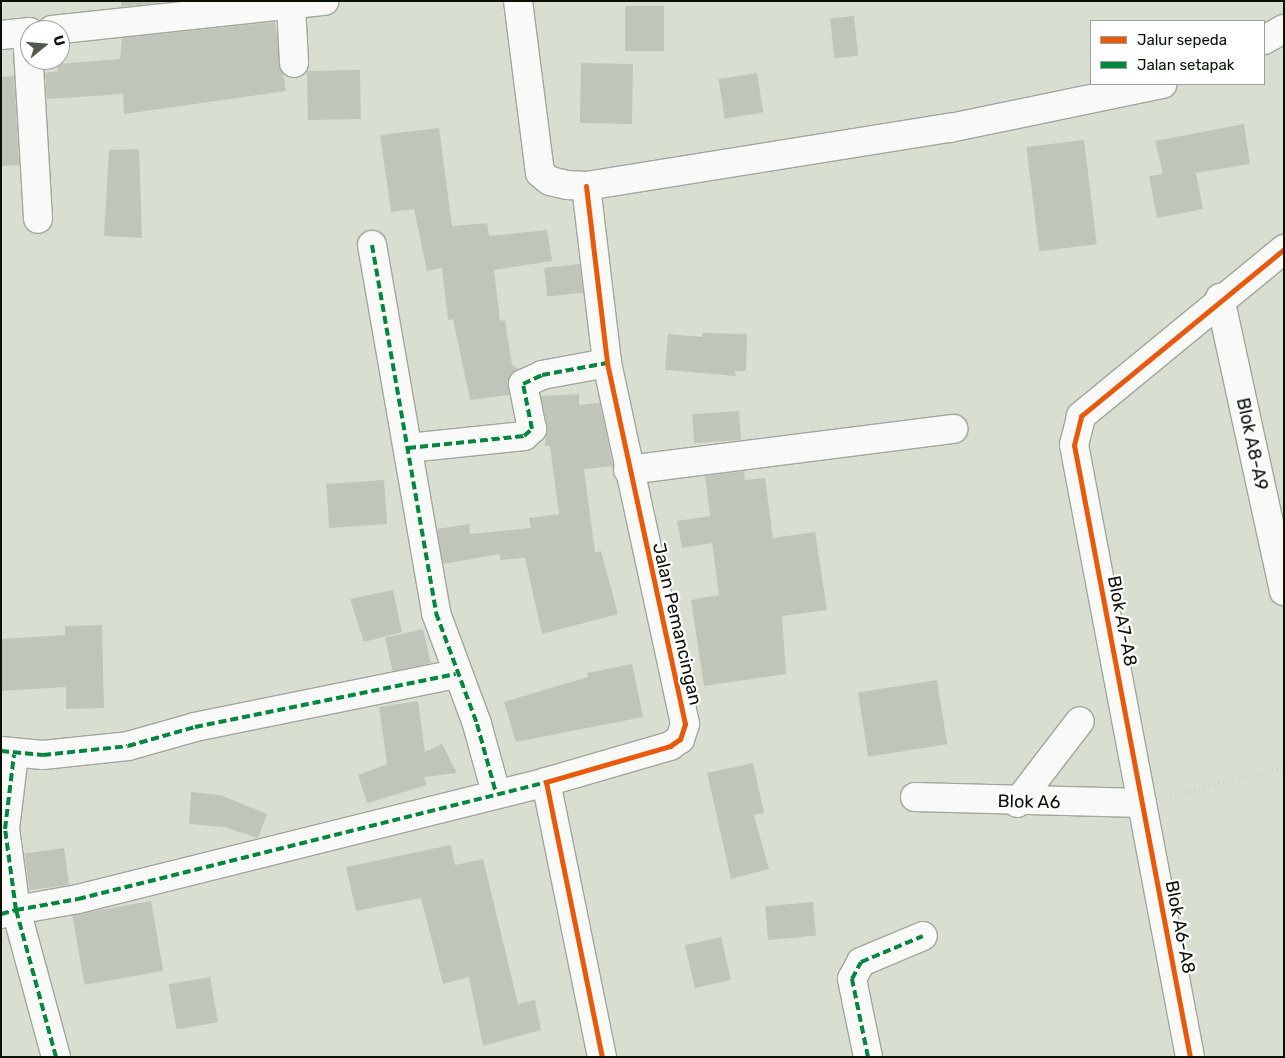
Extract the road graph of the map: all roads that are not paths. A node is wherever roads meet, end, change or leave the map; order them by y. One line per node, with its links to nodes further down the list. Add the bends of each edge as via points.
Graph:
1 (324, 1): 3 (street)
2 (518, 1): 10 (street, via 540,173 550,181)
3 (291, 5): 4 (street); 7 (street)
4 (70, 29)
5 (1284, 29): 6 (street)
6 (1265, 39)
7 (294, 63)
8 (30, 70): 11 (street)
9 (1157, 85): 10 (street, via 950,128)
10 (586, 186): 15 (street, Jalan Pemancingan)
11 (38, 219)
12 (372, 246): 17 (street)
13 (1284, 249): 14 (street)
14 (1220, 298): 19 (street, Blok A8-A9); 27 (street, Blok A7-A8, via 1081,416 1074,445)
15 (607, 363): 17 (street, via 542,375 523,384 532,429 524,436); 18 (street, Jalan Pemancingan)
16 (953, 429): 18 (street)
17 (408, 448): 20 (street, via 427,573)
18 (628, 470): 23 (street, Jalan Pemancingan, via 685,724 680,739 670,746)
19 (1284, 591)
20 (456, 674): 22 (street, via 195,727 128,746); 24 (street, via 477,724)
21 (1080, 722): 26 (street)
22 (7, 753): 28 (street, via 4,829)
23 (546, 782): 24 (street, Jalan Pemancingan); 31 (street)
24 (496, 793): 28 (street, Jalan Pemancingan, via 265,854)
25 (915, 797): 26 (street, Blok A6)
26 (1017, 803): 27 (street, Blok A6)
27 (1142, 803): 33 (street, Blok A6-A8)
28 (8, 912): 30 (street)
29 (923, 936): 32 (street, via 861,962 852,979)
30 (56, 1057)
31 (602, 1057)
32 (868, 1057)
33 (1190, 1057)

